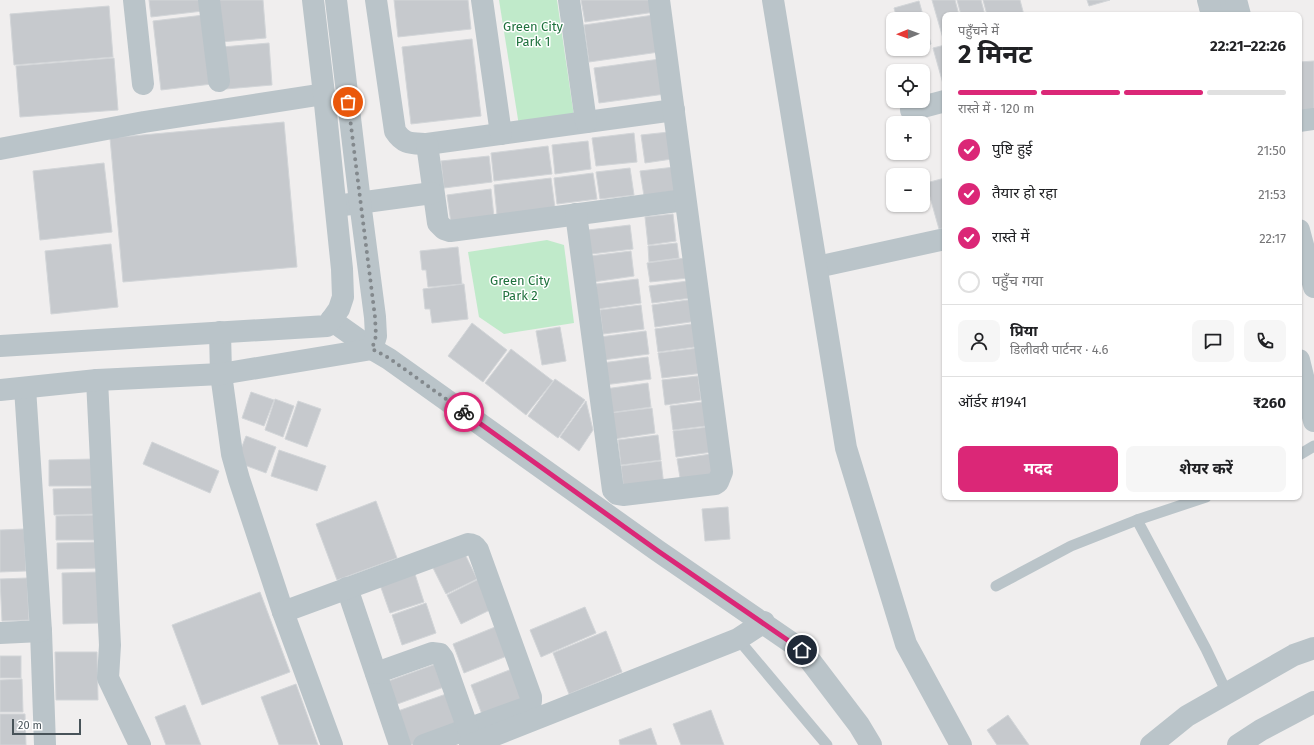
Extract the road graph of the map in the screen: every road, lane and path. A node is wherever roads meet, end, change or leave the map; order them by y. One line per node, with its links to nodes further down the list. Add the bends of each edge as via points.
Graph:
1 (134, 0): 15 (street)
2 (209, 0): 14 (street)
3 (313, 0): 16 (street)
4 (336, 0): 28 (street)
5 (376, 0): 24 (street, via 395,131 405,142)
6 (482, 0): 23 (street)
7 (569, 0): 22 (street)
8 (659, 0): 18 (street)
9 (773, 0): 33 (street)
10 (1232, 0): 12 (street)
11 (1236, 0): 13 (street)
12 (1210, 7)
13 (1239, 12)
14 (219, 81)
15 (143, 84)
16 (324, 94): 25 (street, via 144,122); 29 (street)
17 (942, 102): 19 (street)
18 (674, 110): 22 (street); 27 (street)
19 (911, 110)
20 (1314, 119): 21 (street)
21 (1302, 121)
22 (586, 122): 23 (street)
23 (501, 134): 24 (street)
24 (427, 144): 26 (street)
25 (0, 149)
26 (432, 193): 28 (street); 30 (street, via 438,223 450,231)
27 (685, 200): 30 (street); 30 (street, via 722,472 718,482 714,484 668,491 623,495 613,490)
28 (360, 202): 29 (street); 38 (street, via 375,317 376,336)
29 (336, 206): 35 (street, via 343,297 339,310)
30 (576, 214)
31 (942, 240): 33 (street)
32 (1302, 241): 34 (street)
33 (817, 267): 68 (street, via 846,448 906,644)
34 (1314, 287)
35 (331, 320): 36 (street, via 327,326); 38 (street)
36 (220, 332): 37 (street); 40 (street)
37 (0, 346)
38 (372, 349): 40 (street); 52 (street, via 389,358 658,551)
39 (1302, 372): 44 (street)
40 (221, 374): 41 (street); 51 (street, via 238,480)
41 (97, 380): 42 (street); 62 (street, via 110,645 108,678)
42 (25, 388): 43 (street); 53 (street)
43 (0, 390)
44 (1314, 421)
45 (1314, 446): 46 (lane)
46 (1302, 453)
47 (1197, 500): 48 (lane)
48 (1137, 520): 49 (lane, via 1071,546); 58 (lane, via 1206,648)
49 (996, 586)
50 (347, 588): 51 (street); 57 (street); 60 (street, via 468,544 475,546 531,701 528,707)
51 (283, 612): 63 (street)
52 (764, 622): 55 (street); 67 (street, via 802,650 859,725)
53 (41, 631): 54 (street); 61 (street)
54 (0, 633)
55 (738, 639): 60 (street); 66 (lane)
56 (1314, 648): 58 (street, via 1294,655)
57 (376, 673): 60 (street, via 432,653 440,654); 64 (street)
58 (1227, 693): 69 (street, via 1187,716)
59 (1314, 702): 70 (street)
60 (469, 737): 65 (street)
61 (46, 745)
62 (140, 745)
63 (332, 745)
64 (400, 745)
65 (424, 745)
66 (827, 745)
67 (871, 745)
68 (961, 745)
69 (1151, 745)
70 (1238, 745)

